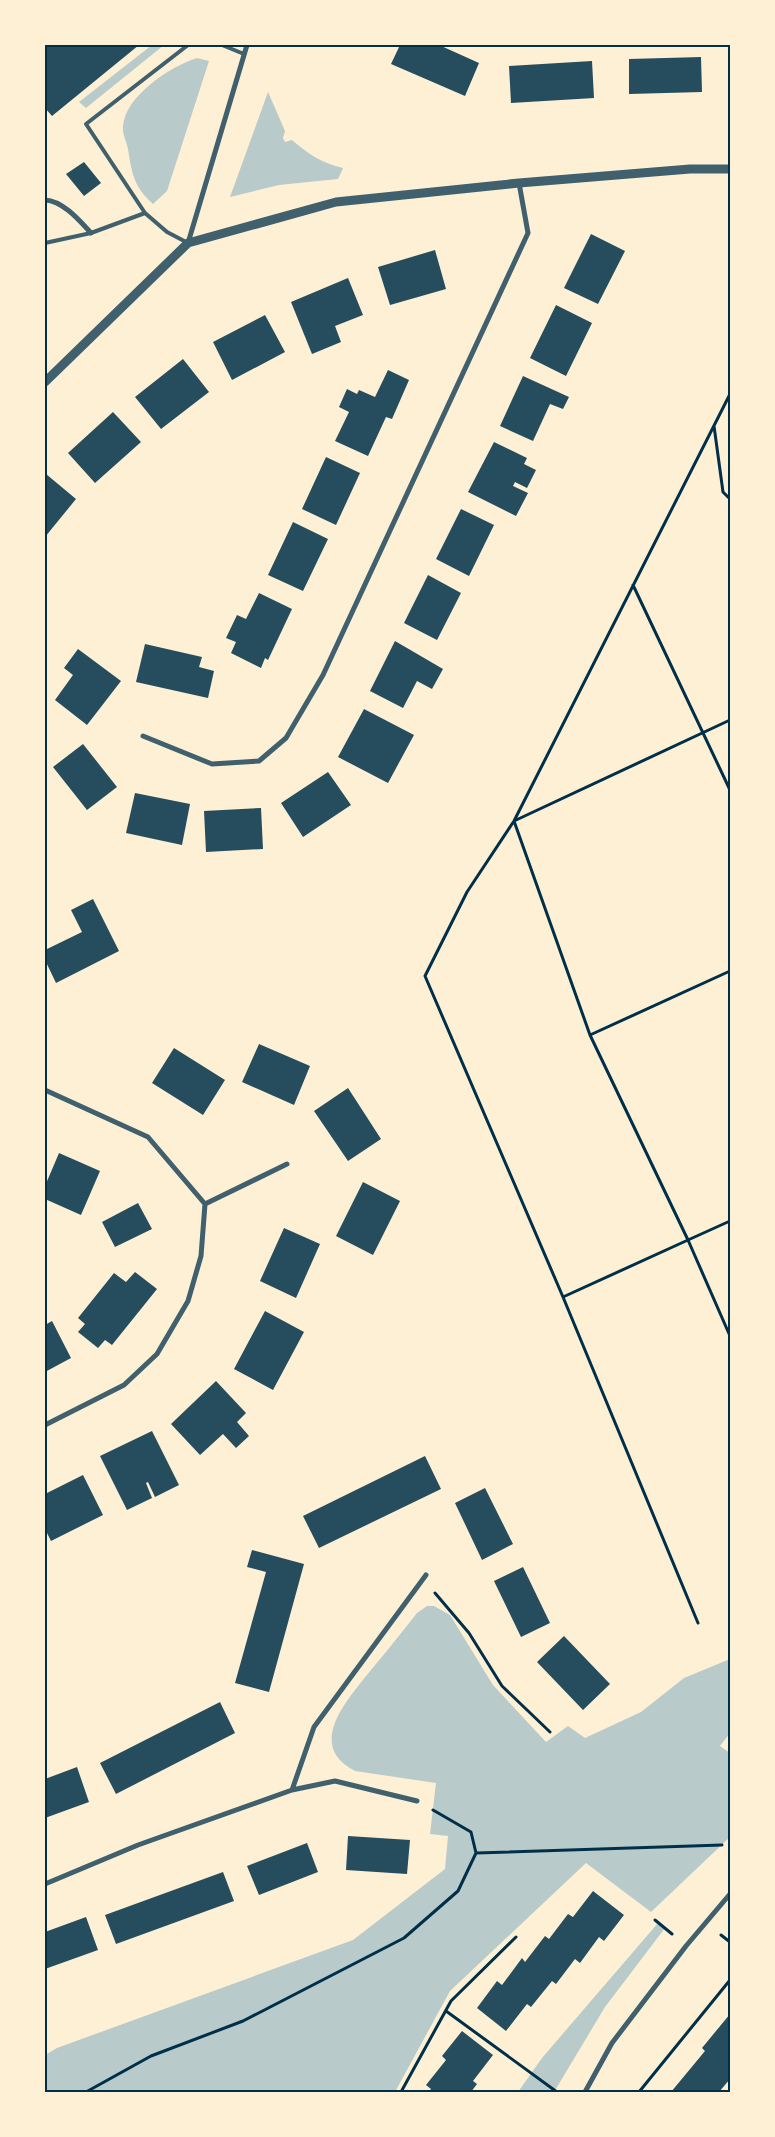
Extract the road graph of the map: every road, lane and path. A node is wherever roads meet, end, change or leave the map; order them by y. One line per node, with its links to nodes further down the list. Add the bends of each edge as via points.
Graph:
1 (188, 45): 8 (lane, via 86,124)
2 (222, 45): 4 (lane)
3 (247, 45): 4 (street)
4 (244, 54): 11 (street)
5 (730, 169): 6 (street, via 690,168)
6 (519, 183): 11 (street, via 336,202); 19 (street, via 528,233 323,675 286,738 259,761 212,764)
7 (45, 200): 9 (street, via 52,200 75,216)
8 (145, 213): 9 (lane); 11 (lane, via 167,232)
9 (91, 233): 10 (lane)
10 (45, 243)
11 (188, 244): 12 (street)
12 (45, 382)
13 (730, 394): 14 (path)
14 (714, 425): 15 (path, via 722,492); 16 (path)
15 (730, 499)
16 (633, 585): 18 (path); 21 (path)
17 (730, 720): 18 (path)
18 (702, 733): 20 (path); 21 (path)
19 (143, 736)
20 (730, 790)
21 (514, 821): 23 (path); 29 (path, via 467,892 425,976)
22 (730, 971): 23 (path)
23 (590, 1035): 28 (path)
24 (45, 1090): 26 (street, via 148,1137)
25 (287, 1164): 26 (street)
26 (205, 1204): 31 (street, via 201,1256 188,1301 157,1354 124,1385)
27 (730, 1221): 28 (path)
28 (688, 1240): 29 (path); 30 (path)
29 (564, 1297): 34 (path)
30 (730, 1336)
31 (45, 1425)
32 (426, 1575): 33 (street)
33 (422, 1581): 35 (path, via 442,1598 458,1619 502,1686); 36 (street, via 314,1726)
34 (698, 1623)
35 (550, 1732)
36 (292, 1790): 37 (street, via 335,1782); 40 (street, via 138,1845)
37 (417, 1801): 39 (path, via 471,1832)
38 (722, 1845): 39 (path)
39 (476, 1853): 45 (path, via 458,1891 404,1938 243,2021 151,2056)
40 (45, 1884)
41 (730, 1894): 48 (street, via 612,2043)
42 (516, 1937): 44 (path, via 452,2001)
43 (730, 1980): 49 (path)
44 (446, 2011): 46 (path); 47 (path)
45 (86, 2092)
46 (402, 2092)
47 (557, 2092)
48 (585, 2092)
49 (639, 2092)

